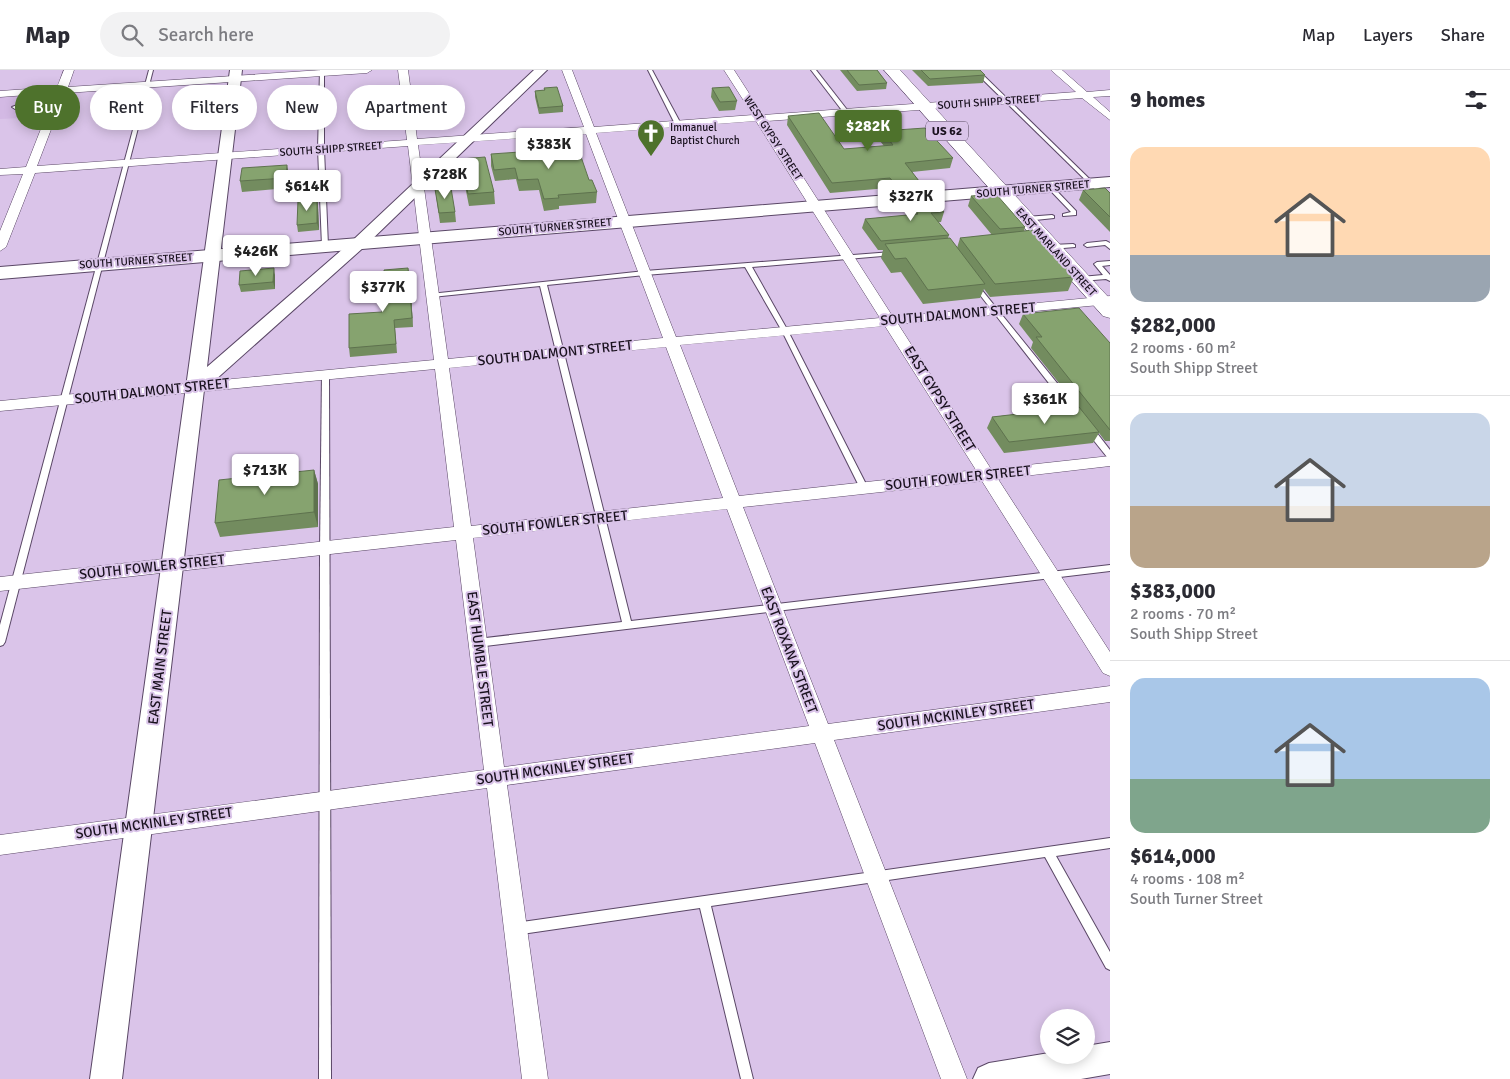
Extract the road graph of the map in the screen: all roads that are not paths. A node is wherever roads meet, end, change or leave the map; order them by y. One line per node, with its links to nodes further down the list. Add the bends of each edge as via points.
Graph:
1 (69, 70): 16 (street)
2 (151, 70): 15 (lane)
3 (367, 70): 13 (street)
4 (403, 70): 31 (street, EAST HUMBLE STREET)
5 (541, 70): 30 (street)
6 (566, 70): 29 (street, EAST ROXANA STREET)
7 (650, 70): 27 (lane)
8 (729, 70): 26 (street, WEST GYPSY STREET)
9 (813, 70): 24 (lane)
10 (892, 70): 23 (highway, US 62)
11 (975, 70): 22 (lane)
12 (1056, 70): 21 (street)
13 (322, 71): 14 (street); 32 (lane)
14 (235, 74): 15 (street); 33 (street, EAST MAIN STREET)
15 (147, 84): 17 (street); 34 (lane)
16 (63, 85)
17 (80, 92)
18 (1110, 93): 21 (street, SOUTH SHIPP STREET)
19 (0, 94): 20 (street)
20 (15, 94)
21 (1084, 95): 22 (street, SOUTH SHIPP STREET); 25 (street)
22 (1006, 100): 23 (street, SOUTH SHIPP STREET); 38 (lane)
23 (925, 106): 24 (street, SOUTH SHIPP STREET); 41 (highway, US 62)
24 (846, 112): 26 (street, SOUTH SHIPP STREET)
25 (1110, 117)
26 (760, 118): 27 (street, SOUTH SHIPP STREET); 43 (street, WEST GYPSY STREET)
27 (678, 124): 29 (street, SOUTH SHIPP STREET)
28 (45, 130): 35 (street)
29 (590, 130): 30 (street, SOUTH SHIPP STREET); 47 (street, EAST ROXANA STREET)
30 (467, 140): 31 (street, SOUTH SHIPP STREET); 39 (street)
31 (412, 144): 32 (street, SOUTH SHIPP STREET); 39 (street, EAST HUMBLE STREET)
32 (321, 149): 33 (street, SOUTH SHIPP STREET); 52 (lane)
33 (225, 155): 34 (street, SOUTH SHIPP STREET); 57 (street, EAST MAIN STREET)
34 (126, 163): 35 (street, SOUTH SHIPP STREET); 59 (lane)
35 (30, 170): 36 (street, SOUTH SHIPP STREET); 55 (street)
36 (0, 172)
37 (1110, 182): 38 (main road, SOUTH TURNER STREET)
38 (1091, 184): 40 (main road, SOUTH TURNER STREET); 42 (lane)
39 (418, 187): 48 (street, EAST HUMBLE STREET); 50 (street)
40 (1050, 187): 41 (main road, SOUTH TURNER STREET); 44 (lane, via 1074,212)
41 (1001, 191): 43 (main road, SOUTH TURNER STREET); 46 (highway, EAST MARLAND STREET / US 62)
42 (1110, 202)
43 (818, 206): 47 (main road, SOUTH TURNER STREET); 58 (street, EAST GYPSY STREET)
44 (1065, 215)
45 (1052, 216): 46 (lane)
46 (1026, 219): 49 (highway, EAST MARLAND STREET / US 62)
47 (626, 221): 48 (main road, SOUTH TURNER STREET); 63 (street, EAST ROXANA STREET)
48 (424, 238): 50 (main road, SOUTH TURNER STREET); 68 (street, EAST HUMBLE STREET)
49 (1043, 242): 53 (lane); 66 (highway, EAST MARLAND STREET / US 62)
50 (358, 244): 52 (main road, SOUTH TURNER STREET); 77 (street)
51 (1087, 245): 54 (lane, via 1106,243)
52 (325, 246): 57 (main road, SOUTH TURNER STREET)
53 (1073, 246)
54 (1110, 246)
55 (0, 247)
56 (899, 253): 58 (lane)
57 (211, 256): 59 (main road, SOUTH TURNER STREET); 77 (street, EAST MAIN STREET)
58 (850, 258): 61 (lane); 71 (street, EAST GYPSY STREET)
59 (100, 263): 62 (main road, SOUTH TURNER STREET); 78 (lane)
60 (1110, 263): 64 (lane, via 1097,264)
61 (748, 266): 63 (lane); 72 (lane)
62 (0, 272)
63 (645, 273): 67 (lane); 73 (street, EAST ROXANA STREET)
64 (1109, 278): 66 (lane)
65 (972, 280): 70 (lane)
66 (1080, 280): 69 (highway, EAST MARLAND STREET / US 62)
67 (543, 284): 68 (lane); 74 (lane)
68 (432, 295): 75 (street, EAST HUMBLE STREET)
69 (1107, 304): 70 (street, SOUTH DALMONT STREET)
70 (995, 311): 71 (street, SOUTH DALMONT STREET); 80 (lane)
71 (890, 320): 72 (street, SOUTH DALMONT STREET); 82 (street, EAST GYPSY STREET)
72 (785, 330): 73 (street, SOUTH DALMONT STREET); 83 (lane)
73 (670, 342): 74 (street, SOUTH DALMONT STREET); 84 (street, EAST ROXANA STREET)
74 (559, 352): 75 (street, SOUTH DALMONT STREET); 85 (lane)
75 (440, 364): 76 (street, SOUTH DALMONT STREET); 86 (street, EAST HUMBLE STREET)
76 (326, 374): 77 (street, SOUTH DALMONT STREET); 87 (lane)
77 (197, 386): 78 (street, SOUTH DALMONT STREET); 88 (street, EAST MAIN STREET)
78 (64, 399): 79 (street, SOUTH DALMONT STREET); 91 (lane)
79 (0, 406)
80 (1110, 455)
81 (1110, 461): 82 (street, SOUTH FOWLER STREET)
82 (987, 474): 83 (street, SOUTH FOWLER STREET); 90 (street, EAST GYPSY STREET)
83 (864, 488): 84 (street, SOUTH FOWLER STREET)
84 (733, 503): 85 (street, SOUTH FOWLER STREET); 92 (street, EAST ROXANA STREET)
85 (601, 518): 86 (street, SOUTH FOWLER STREET); 93 (lane)
86 (463, 533): 87 (street, SOUTH FOWLER STREET); 95 (street, EAST HUMBLE STREET)
87 (323, 548): 88 (street, SOUTH FOWLER STREET); 100 (lane)
88 (174, 564): 91 (street, SOUTH FOWLER STREET); 101 (street, EAST MAIN STREET)
89 (1110, 568): 90 (lane)
90 (1051, 574): 92 (lane); 96 (street, EAST GYPSY STREET)
91 (8, 583): 94 (lane)
92 (773, 609): 93 (lane); 98 (street, EAST ROXANA STREET)
93 (627, 624): 95 (lane)
94 (0, 642)
95 (477, 643): 99 (street, EAST HUMBLE STREET)
96 (1110, 668)
97 (1110, 694): 98 (street, SOUTH MCKINLEY STREET)
98 (821, 733): 99 (street, SOUTH MCKINLEY STREET); 105 (street, EAST ROXANA STREET)
99 (495, 777): 100 (street, SOUTH MCKINLEY STREET); 107 (street, EAST HUMBLE STREET)
100 (326, 800): 101 (street, SOUTH MCKINLEY STREET); 111 (lane)
101 (140, 824): 103 (street, SOUTH MCKINLEY STREET); 110 (street, EAST MAIN STREET)
102 (1110, 843): 104 (lane)
103 (0, 845)
104 (1048, 852): 105 (lane); 108 (lane)
105 (877, 878): 106 (lane); 114 (street, EAST ROXANA STREET)
106 (704, 902): 107 (lane); 113 (lane)
107 (515, 929): 112 (street, EAST HUMBLE STREET)
108 (1110, 964)
109 (1110, 1058): 115 (street)
110 (106, 1079)
111 (325, 1079)
112 (535, 1079)
113 (747, 1079)
114 (954, 1079)
115 (989, 1079)

